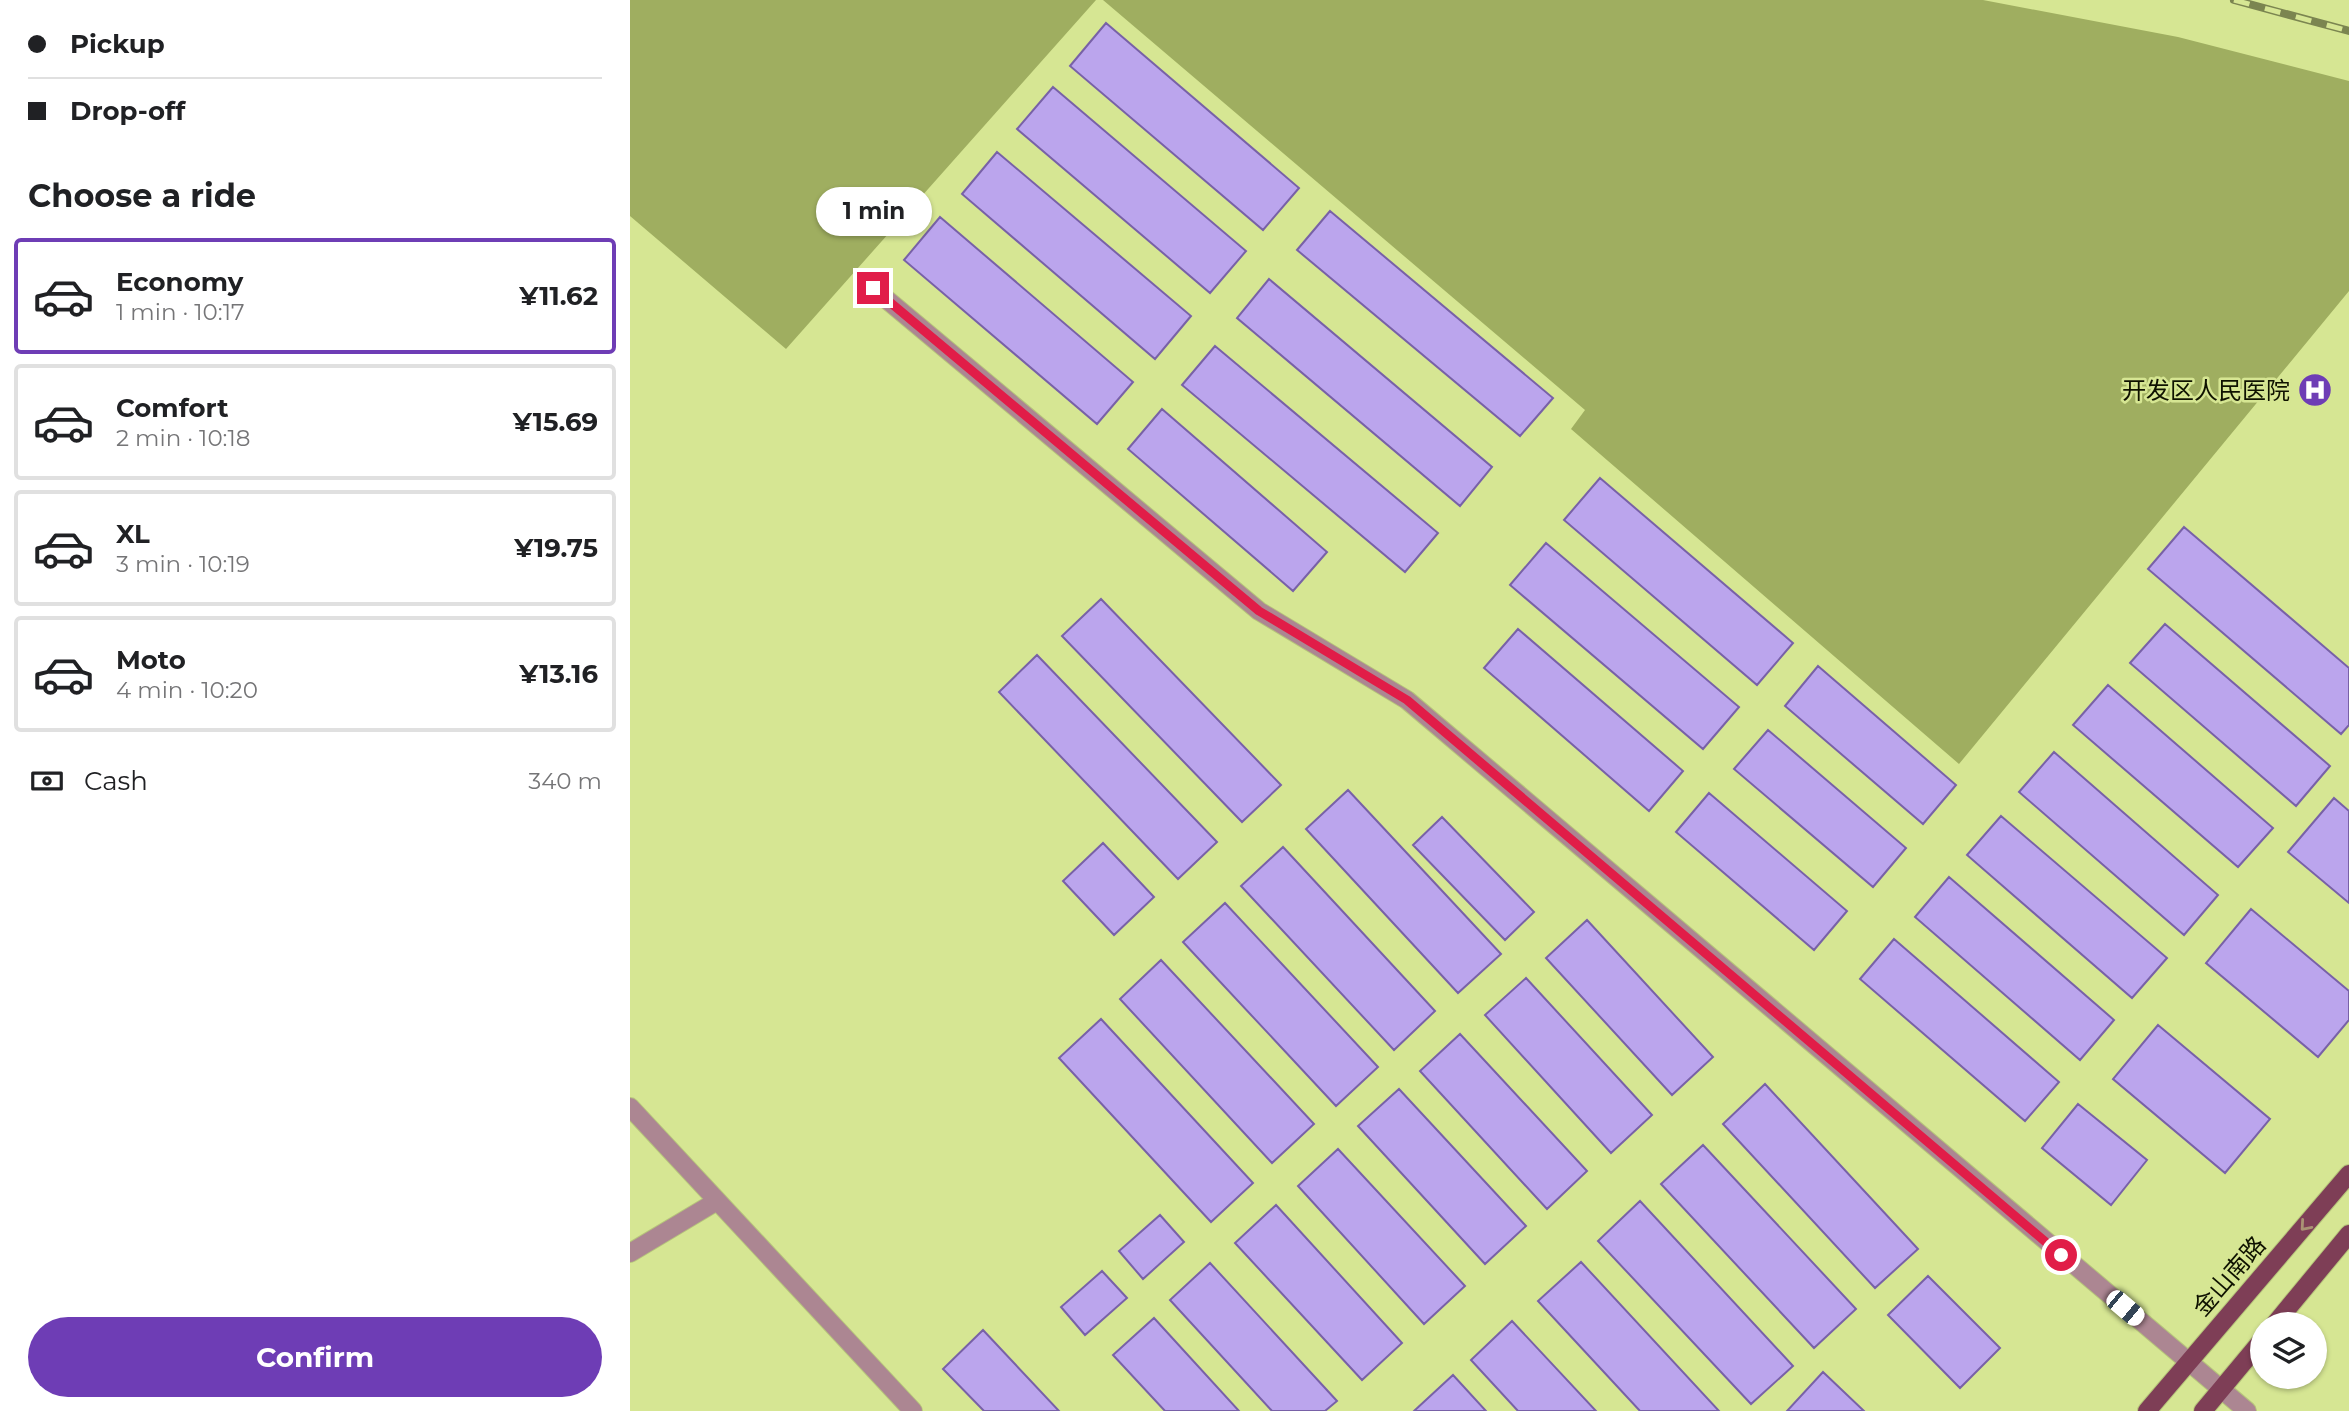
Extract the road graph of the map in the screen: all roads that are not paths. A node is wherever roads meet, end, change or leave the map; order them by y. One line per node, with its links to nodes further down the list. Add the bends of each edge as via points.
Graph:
1 (873, 288): 9 (street, via 1259,611 1407,700)
2 (630, 1107): 4 (street)
3 (2349, 1174): 9 (main road, 金山南路, one-way to 9)
4 (718, 1201): 6 (street); 11 (street)
5 (2349, 1234): 7 (main road)
6 (630, 1254)
7 (2285, 1312)
8 (2250, 1355): 10 (main road)
9 (2188, 1362): 10 (street); 12 (main road, 金山南路)
10 (2221, 1390): 13 (main road); 14 (street)
11 (913, 1411)
12 (2147, 1411)
13 (2203, 1411)
14 (2247, 1411)

